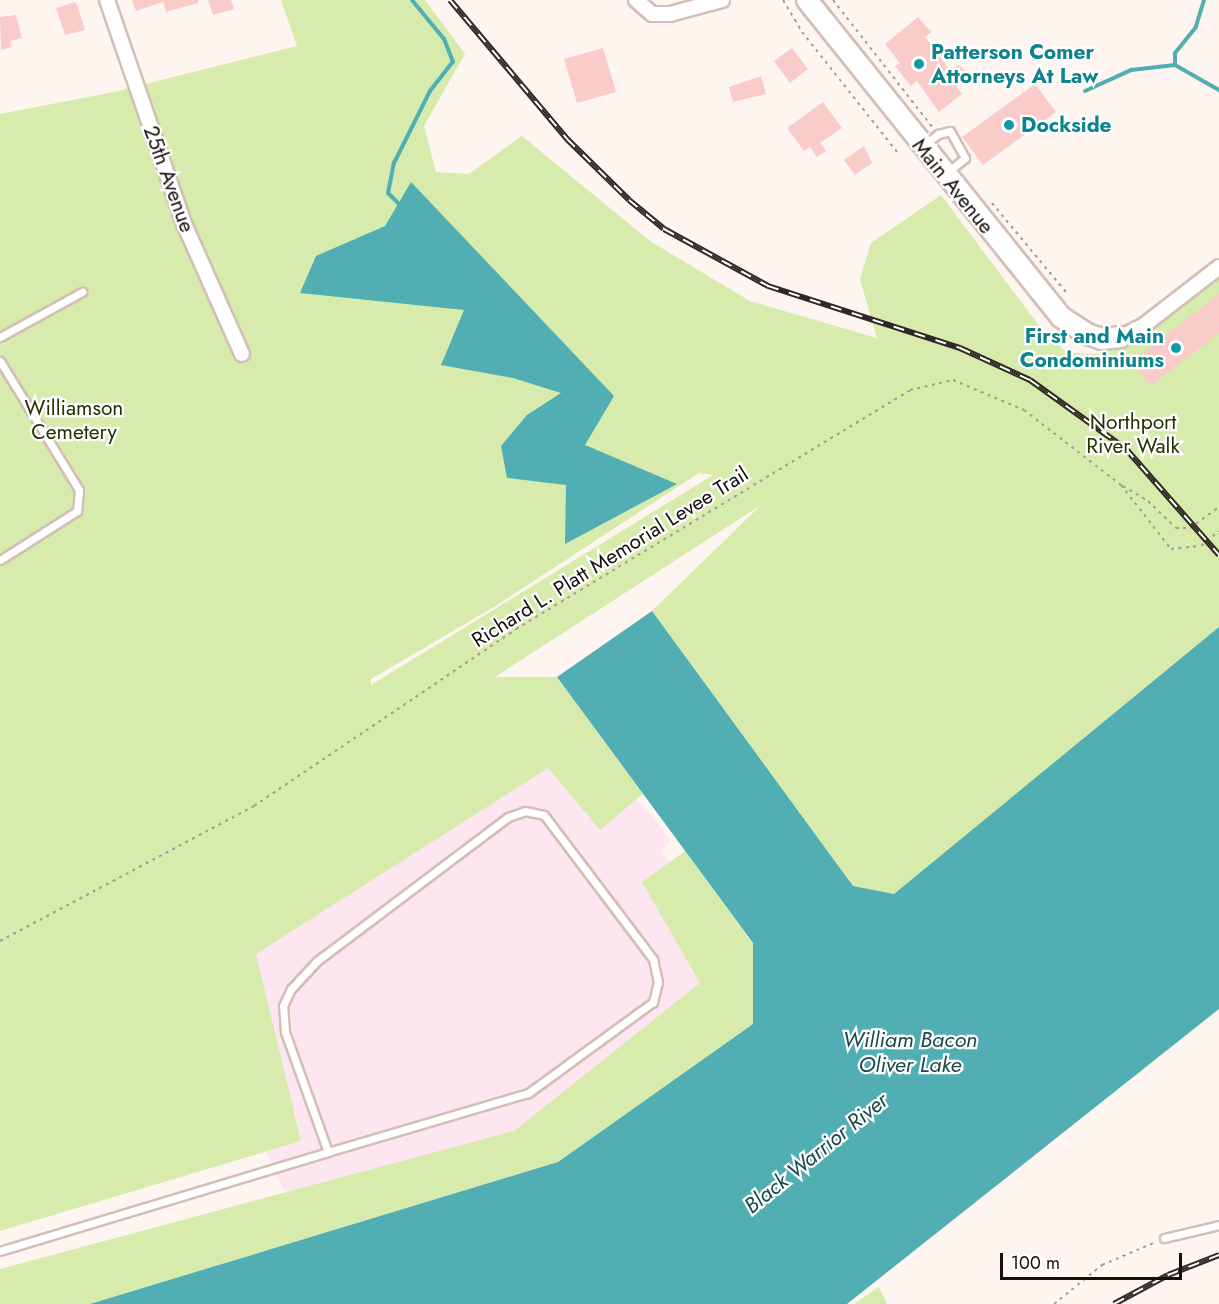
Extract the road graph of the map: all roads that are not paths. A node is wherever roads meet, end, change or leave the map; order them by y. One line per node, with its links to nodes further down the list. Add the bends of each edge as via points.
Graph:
1 (107, 0): 11 (street, 25th Avenue, via 185,226)
2 (722, 0): 4 (street, via 670,14 652,14)
3 (807, 0): 5 (main road, Main Avenue)
4 (637, 1)
5 (922, 147): 6 (main road, Main Avenue); 6 (lane, via 938,134 950,131 965,158)
6 (944, 175): 10 (main road, Main Avenue, via 1060,317 1102,339)
7 (1219, 267): 10 (street, via 1143,326)
8 (82, 292): 9 (lane)
9 (0, 337)
10 (1120, 337)
11 (242, 354)
12 (0, 360): 13 (lane, via 79,490 77,511)
13 (0, 560)
14 (328, 1152): 14 (lane, via 528,1093 653,1002 658,982 653,959 544,815 525,811 508,818 317,961 291,989 283,1006 285,1032); 17 (lane)
15 (1219, 1225): 16 (lane)
16 (1164, 1238)
17 (0, 1251)

